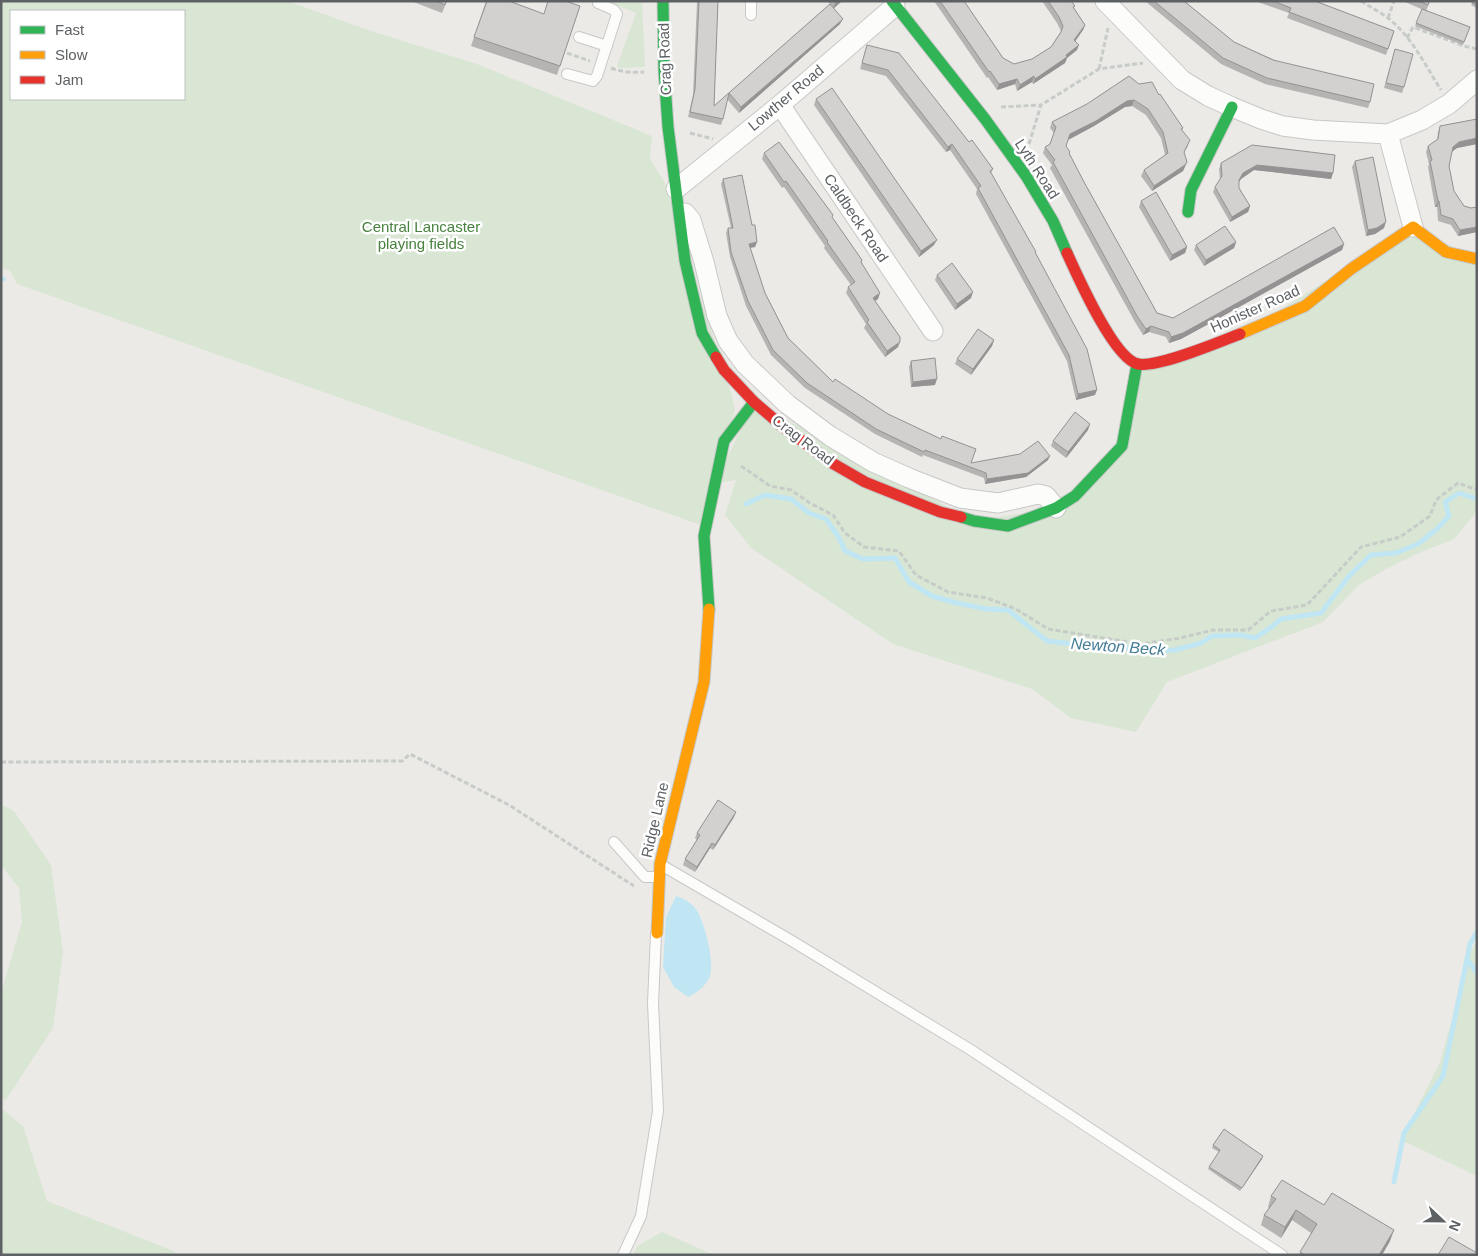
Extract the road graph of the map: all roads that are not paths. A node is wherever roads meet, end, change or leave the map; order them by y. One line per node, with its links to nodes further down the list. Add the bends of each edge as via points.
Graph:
1 (663, 1): 14 (street, Crag Road, via 668,127)
2 (751, 1): 6 (lane)
3 (1105, 1): 12 (street, via 1182,80)
4 (596, 2): 8 (lane, via 617,14)
5 (894, 3): 11 (street, Lowther Road); 19 (street, Lyth Road, via 1026,176 1052,221 1095,312 1122,353)
6 (751, 15)
7 (579, 36): 8 (lane)
8 (607, 46): 9 (lane, via 593,81)
9 (567, 74)
10 (1477, 80): 13 (street, via 1449,104)
11 (780, 105): 14 (street, Lowther Road, via 732,144); 18 (street, Caldbeck Road)
12 (1232, 107): 13 (street, via 1283,126); 15 (street, via 1191,190)
13 (1388, 134): 16 (street)
14 (678, 198): 20 (street, Crag Road, via 685,261 702,333 724,370); 21 (street, Crag Road, via 691,220 717,316 728,341 745,364 787,404 873,462 960,498 998,504 1038,494 1046,496)
15 (1188, 212)
16 (1413, 227): 17 (street, via 1446,252); 19 (street, Honister Road, via 1305,306 1194,351 1153,364)
17 (1477, 259)
18 (933, 331)
19 (1137, 364): 21 (street, Crag Road, via 1122,446 1075,496)
20 (754, 402): 21 (street, Crag Road, via 832,463 865,482 940,512 1008,526); 23 (street, Ridge Lane, via 724,441 704,536 709,610 704,682)
21 (1056, 508)
22 (614, 842): 24 (lane, via 645,877)
23 (660, 864): 24 (street, Ridge Lane); 27 (lane, via 971,1050)
24 (660, 877): 25 (street, Ridge Lane)
25 (656, 932): 26 (lane, Ridge Lane, via 653,1003 658,1111 641,1216)
26 (623, 1255)
27 (1282, 1255)

